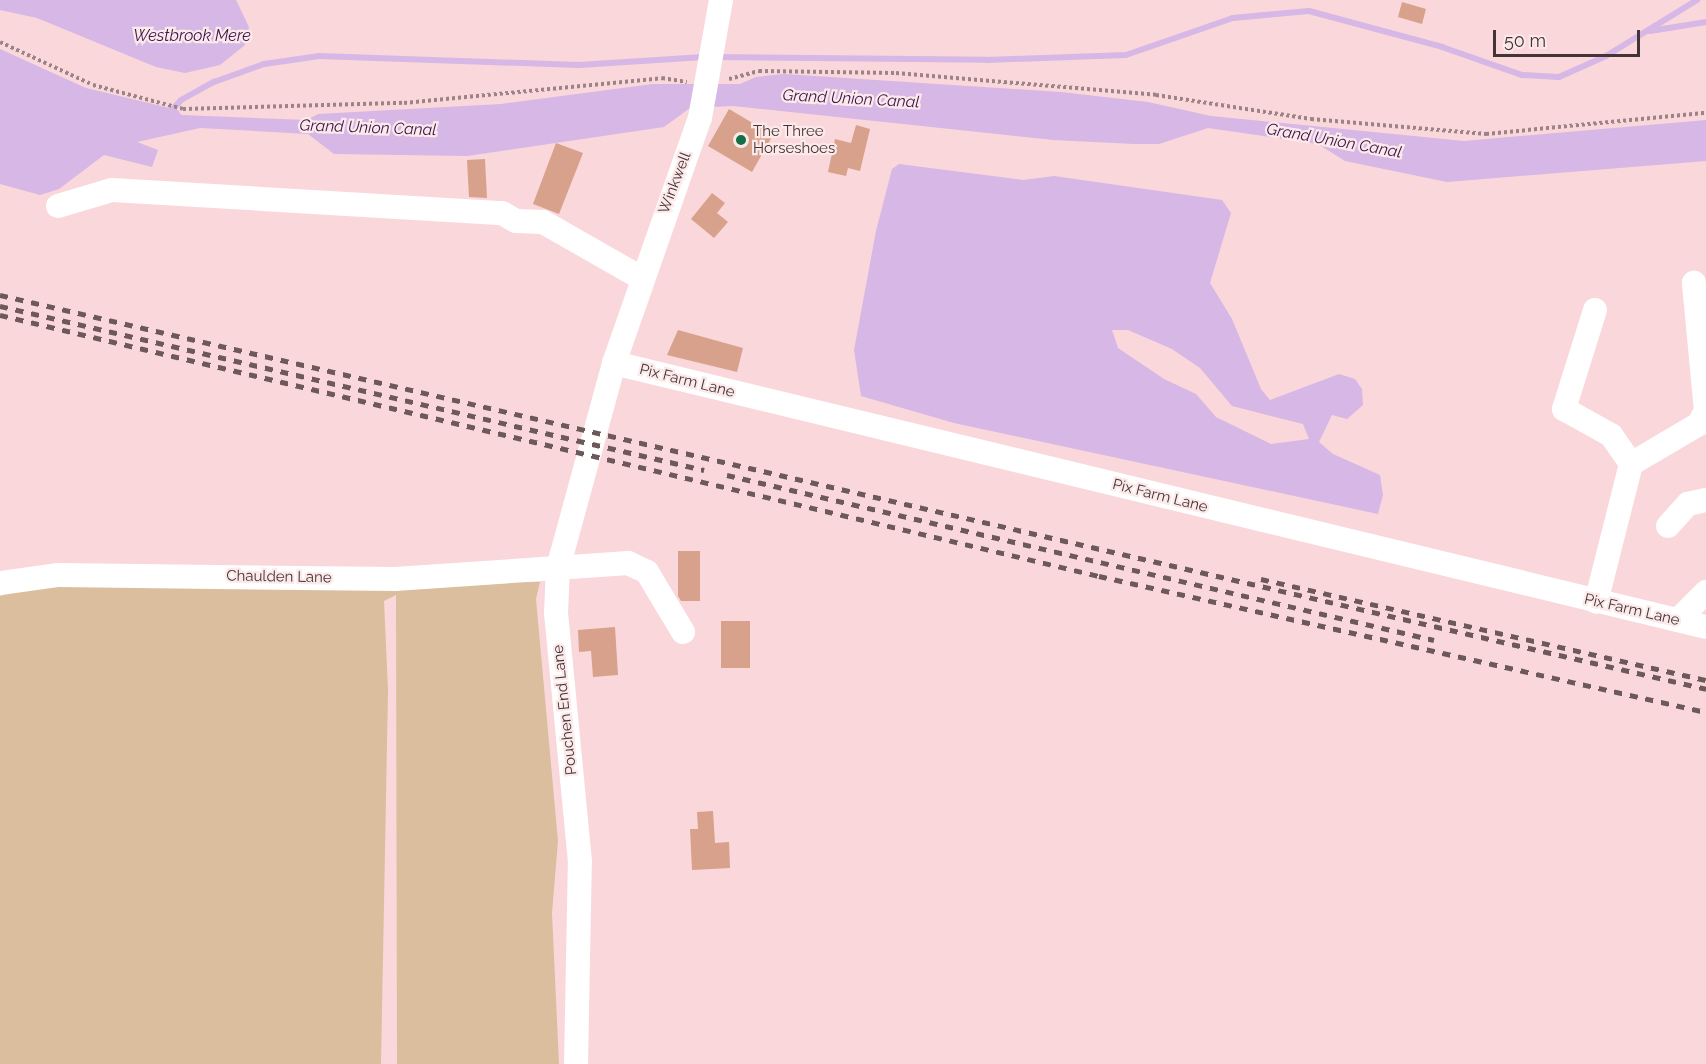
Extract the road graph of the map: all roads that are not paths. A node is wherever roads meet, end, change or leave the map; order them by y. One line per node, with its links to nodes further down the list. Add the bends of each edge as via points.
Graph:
1 (721, 0): 3 (street, Winkwell, via 700,118)
2 (58, 206): 3 (street, via 112,190 502,213 516,220 543,222)
3 (641, 278): 6 (street, Winkwell)
4 (1694, 283): 7 (street, via 1706,411 1698,424)
5 (1595, 310): 7 (street, via 1564,410 1611,435)
6 (614, 363): 10 (street, Pouchen End Lane); 13 (street, Pix Farm Lane)
7 (1631, 464): 13 (street)
8 (1706, 500): 9 (street, via 1688,504)
9 (1668, 526)
10 (558, 568): 11 (street, Chaulden Lane, via 395,579 58,575); 16 (street, Chaulden Lane, via 638,566 655,582); 17 (street, Pouchen End Lane, via 556,613 580,862)
11 (0, 583)
12 (1706, 592): 14 (street)
13 (1596, 602): 14 (street, Pix Farm Lane)
14 (1678, 620): 15 (street, Pix Farm Lane)
15 (1706, 627)
16 (683, 632)
17 (576, 1064)

